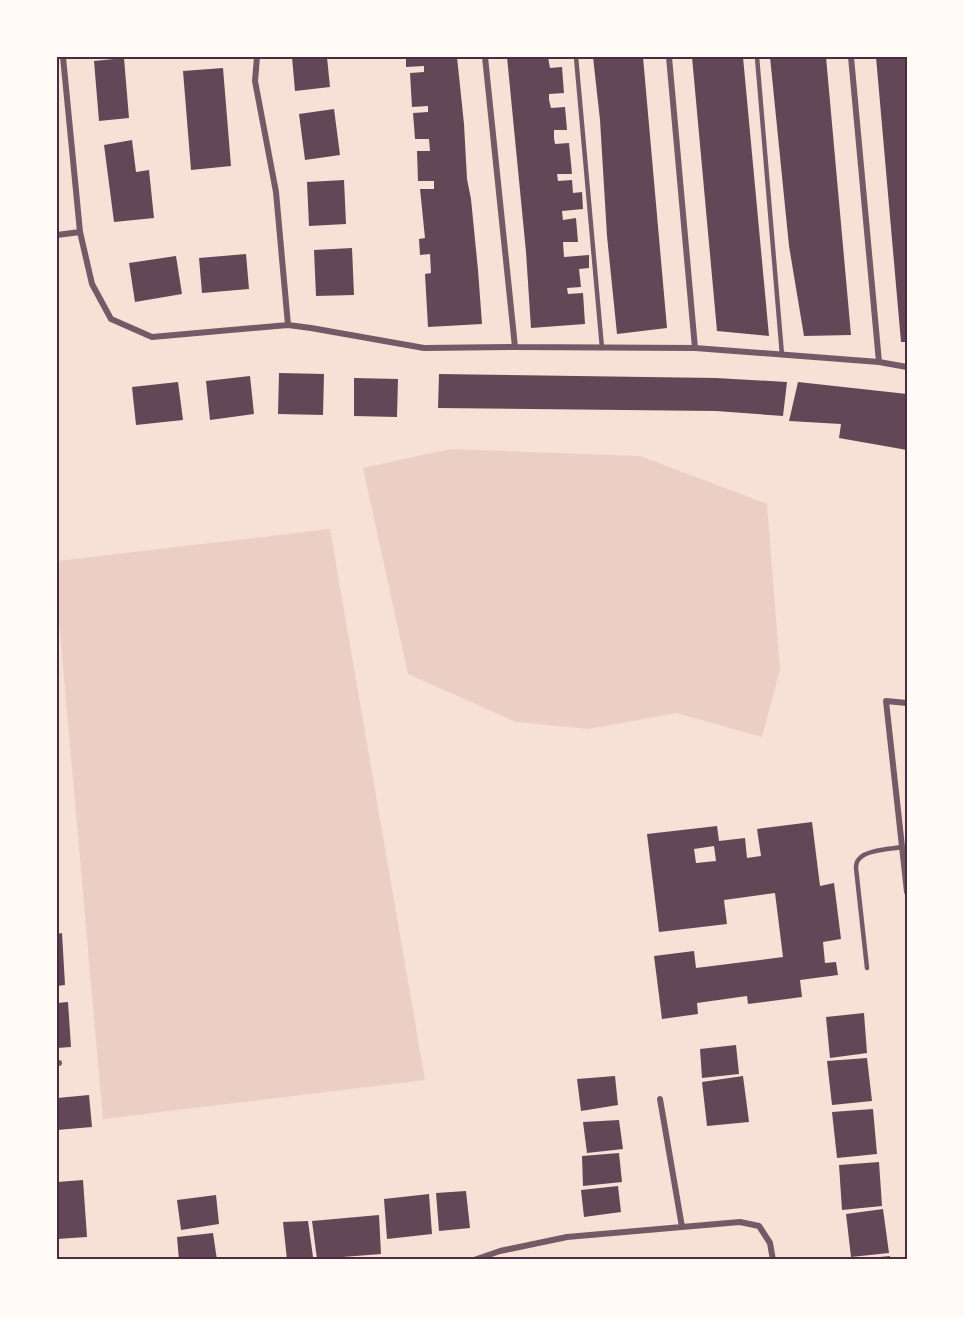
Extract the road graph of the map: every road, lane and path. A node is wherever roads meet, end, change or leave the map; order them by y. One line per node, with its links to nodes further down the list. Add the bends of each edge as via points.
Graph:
1 (63, 57): 8 (street)
2 (257, 57): 10 (street, via 255,81 276,192)
3 (485, 57): 11 (street)
4 (576, 57): 12 (lane)
5 (669, 57): 13 (street)
6 (757, 57): 14 (lane)
7 (851, 57): 15 (street)
8 (80, 232): 9 (street); 10 (street, via 92,284 111,319 152,337)
9 (57, 235)
10 (288, 325): 11 (street, via 424,348)
11 (515, 347): 12 (street)
12 (602, 348): 13 (street)
13 (694, 348): 14 (street)
14 (782, 355): 15 (street)
15 (879, 362): 16 (street)
16 (907, 368)
17 (907, 703): 18 (street, via 886,701)
18 (902, 847): 19 (street); 20 (lane, via 866,854 857,863)
19 (907, 892)
20 (867, 968)
21 (660, 1099): 22 (street)
22 (682, 1227): 23 (street, via 567,1237); 24 (street, via 740,1222 759,1226 770,1243)
23 (474, 1260)
24 (773, 1260)

